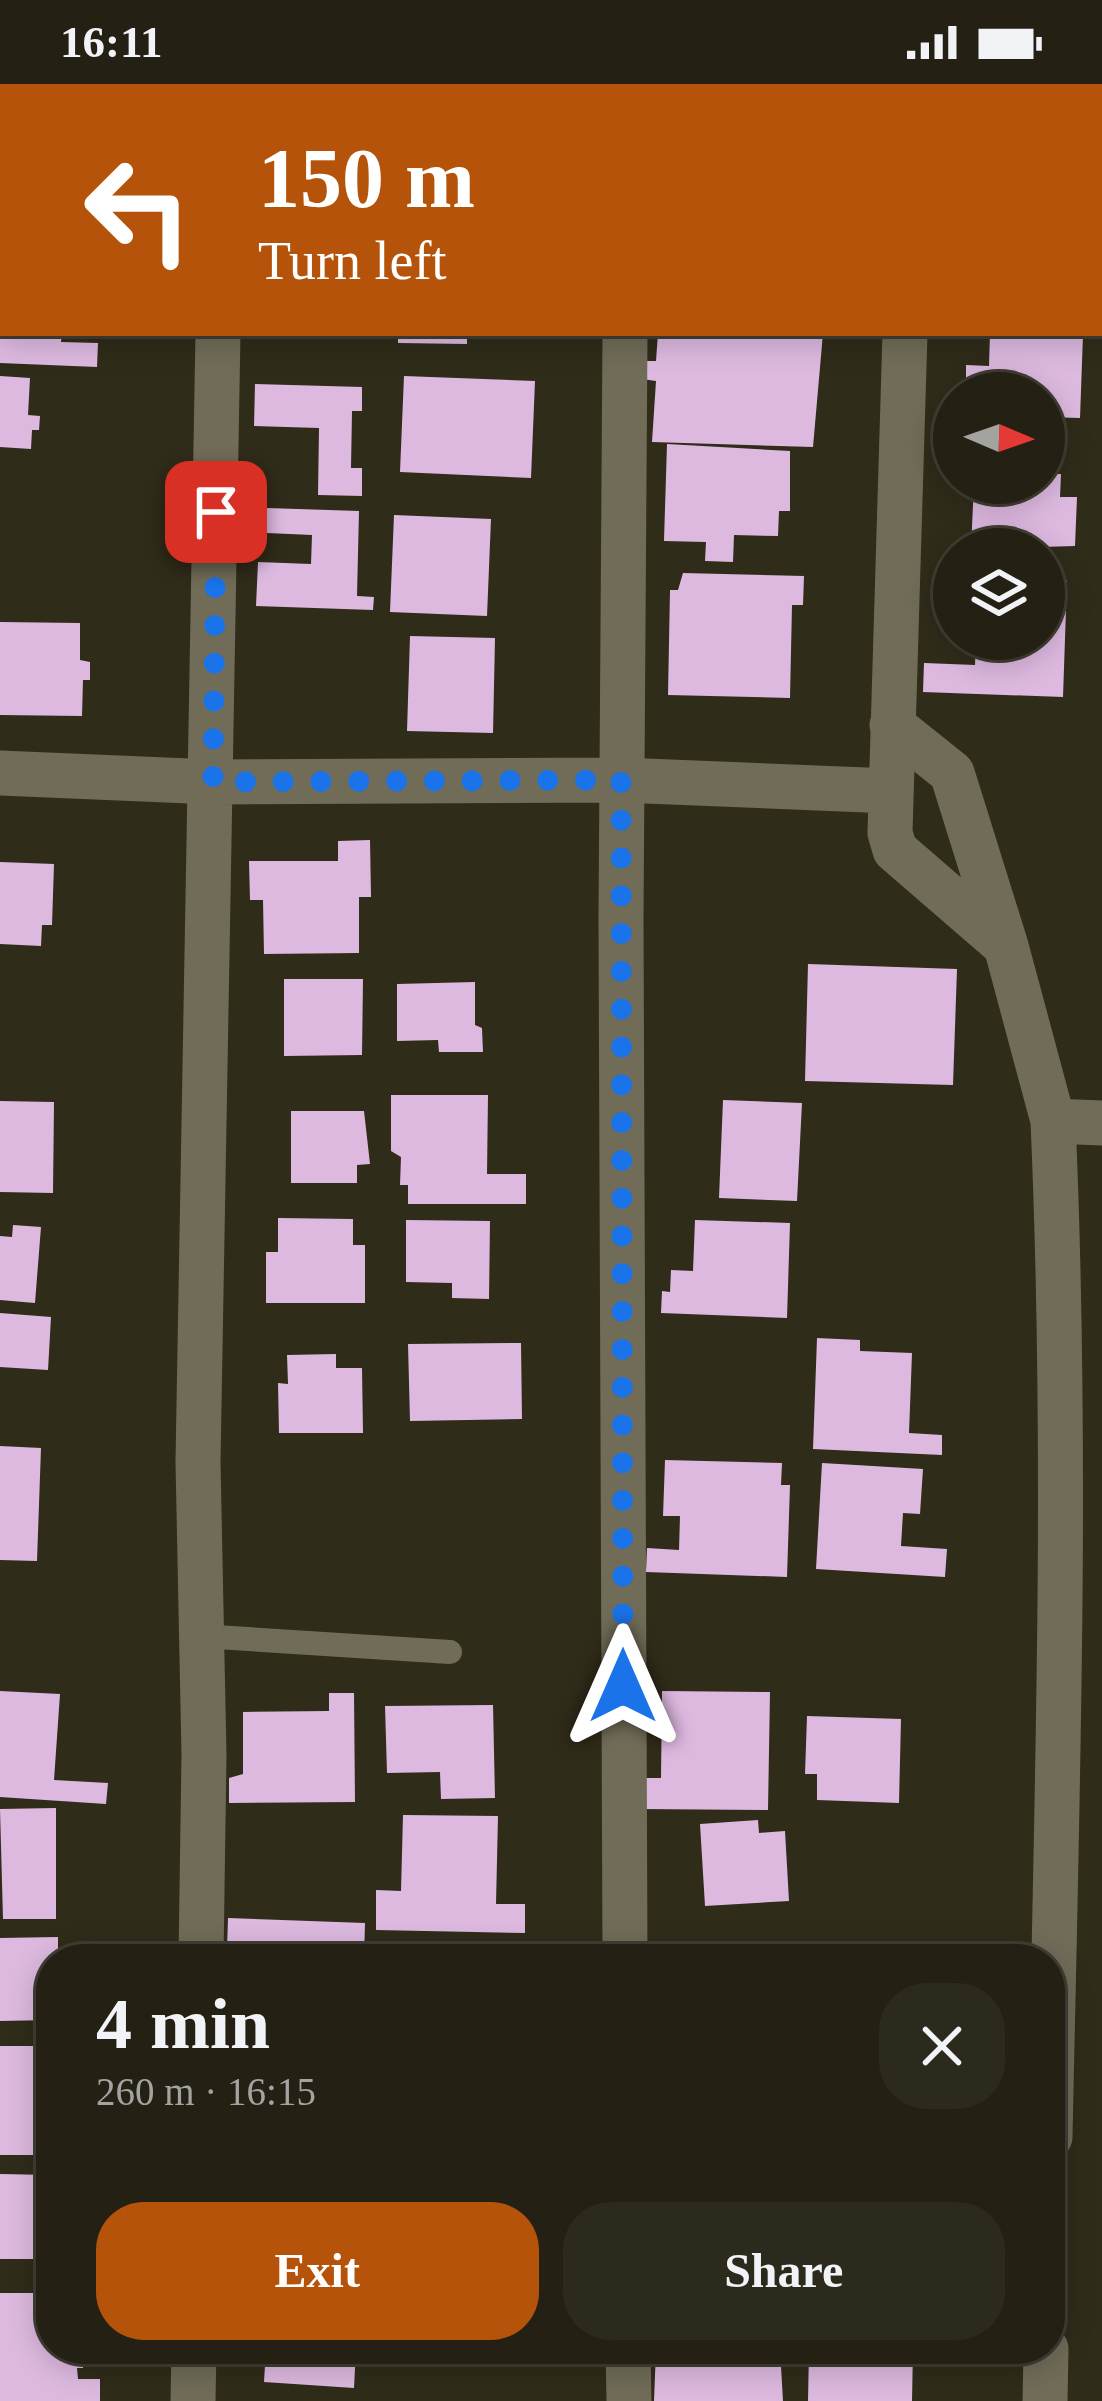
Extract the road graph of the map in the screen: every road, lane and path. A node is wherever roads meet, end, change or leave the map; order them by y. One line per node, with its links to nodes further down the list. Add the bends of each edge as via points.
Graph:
1 (218, 336): 7 (street)
2 (625, 336): 6 (street)
3 (905, 336): 4 (street)
4 (892, 725): 8 (street); 9 (street, via 952,772)
5 (0, 773): 7 (street)
6 (621, 780): 7 (street); 8 (street); 16 (street)
7 (213, 782): 13 (street)
8 (891, 791): 9 (street, via 896,850)
9 (1006, 946): 10 (street)
10 (1053, 1121): 11 (street); 12 (street)
11 (1102, 1124)
12 (1082, 1599): 17 (street)
13 (200, 1636): 14 (lane); 15 (street)
14 (450, 1652)
15 (201, 1944)
16 (625, 1944)
17 (1061, 1944)
18 (194, 2364): 21 (street)
19 (628, 2364): 22 (street)
20 (1046, 2364): 23 (street)
21 (193, 2401)
22 (629, 2401)
23 (1045, 2401)

